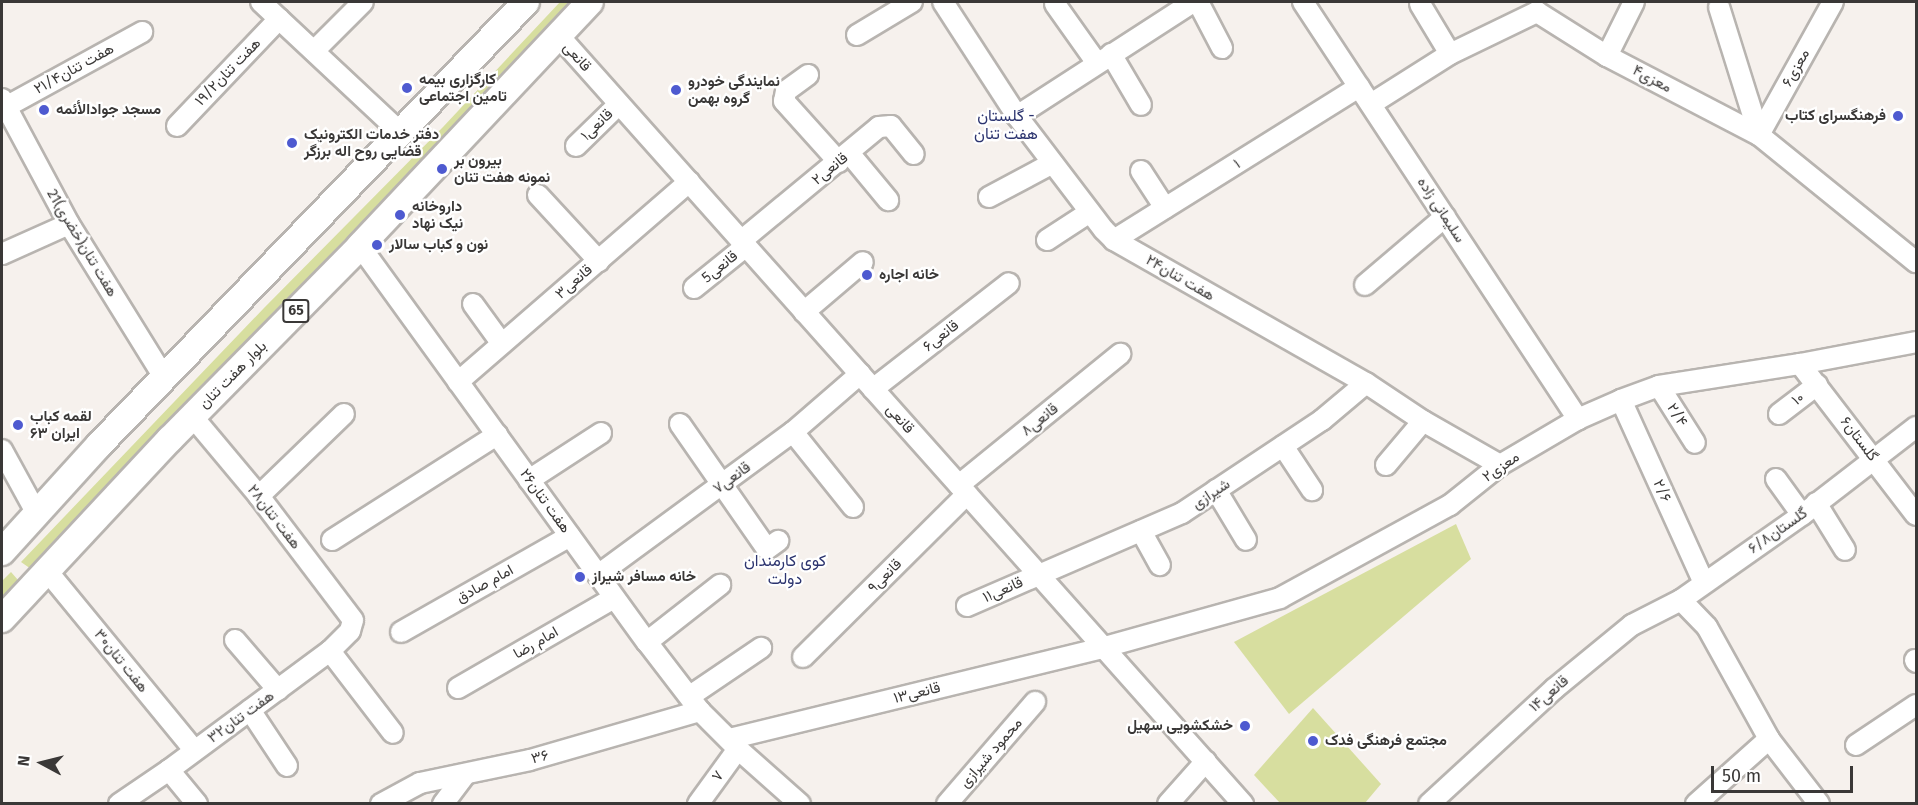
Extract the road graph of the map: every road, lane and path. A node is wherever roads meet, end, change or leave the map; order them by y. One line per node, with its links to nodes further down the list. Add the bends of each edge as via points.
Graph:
1 (261, 2): 16 (street)
2 (363, 2): 21 (street)
3 (526, 2): 33 (main road)
4 (590, 2): 18 (main road, بلوار هفت تنان / 65)
5 (912, 2): 19 (street)
6 (943, 2): 31 (street, هفت تنان۲۴)
7 (1198, 2): 20 (street)
8 (1303, 2): 26 (street, سلیمانی زاده)
9 (1634, 2): 23 (street)
10 (1833, 2): 34 (street, ۶معزی)
11 (1055, 4): 24 (street)
12 (1182, 4): 24 (street)
13 (1420, 4): 22 (street)
14 (1719, 6): 34 (street)
15 (1537, 7): 22 (street, ۴معزی); 23 (street, ۴معزی)
16 (279, 19): 21 (street); 32 (street, هفت تنان۱۹/۲)
17 (142, 32): 29 (street, ۲۱/۴هفت تنان)
18 (558, 35): 27 (street, قانعی); 51 (main road, بلوار هفت تنان / 65)
19 (857, 35)
20 (1222, 48)
21 (314, 51): 33 (street)
22 (1450, 54): 28 (street, ۴معزی)
23 (1607, 56): 34 (street, ۴معزی)
24 (1104, 59): 30 (street); 31 (street)
25 (808, 75): 37 (street, via 786,91 784,101)
26 (1359, 87): 28 (street, سلیمانی زاده); 44 (street, ۱)
27 (619, 104): 35 (street, ۱قانعی); 40 (street, قانعی)
28 (1371, 104): 46 (street, سلیمانی زاده)
29 (3, 105): 47 (street, 21هفت تنان(خضری))
30 (1141, 105)
31 (1017, 116): 38 (street, هفت تنان۲۴)
32 (177, 126)
33 (400, 132): 66 (main road)
34 (1759, 135): 55 (street, ۴معزی)
35 (576, 146)
36 (914, 154): 37 (street, ۲قانعی, via 891,126 885,125)
37 (844, 158): 43 (street); 50 (street, ۲قانعی)
38 (1053, 163): 42 (street); 45 (street, هفت تنان۲۴)
39 (1141, 171): 44 (street)
40 (689, 182): 50 (street, قانعی); 53 (street, ۳قانعی)
41 (538, 195): 53 (street)
42 (989, 197)
43 (888, 200)
44 (1165, 208): 49 (street, ۱)
45 (1090, 212): 48 (street); 49 (street, هفت تنان۲۴)
46 (1445, 217): 57 (street); 76 (street, سلیمانی زاده)
47 (69, 225): 52 (street); 66 (street, 21هفت تنان(خضری))
48 (1047, 240)
49 (1114, 240): 68 (street, هفت تنان۲۴)
50 (743, 243): 58 (street, 5قانعی); 60 (street, قانعی)
51 (360, 246): 67 (street, هفت تنان۲۶); 75 (main road, بلوار هفت تنان / 65)
52 (2, 254)
53 (599, 261): 62 (street, ۳قانعی)
54 (863, 262): 60 (street)
55 (1917, 262)
56 (1009, 283): 71 (street, ۶قانعی)
57 (1365, 285)
58 (694, 288)
59 (473, 304): 62 (street)
60 (804, 312): 65 (street, قانعی)
61 (1917, 342): 64 (street, ۲معزی)
62 (502, 344): 67 (street, ۳قانعی)
63 (1120, 354): 92 (street, ۸قانعی)
64 (1800, 364): 69 (street, گلستان۶); 70 (street, ۲معزی)
65 (860, 374): 71 (street, قانعی); 80 (street, ۷قانعی)
66 (164, 377): 98 (main road)
67 (458, 382): 82 (street, هفت تنان۲۶)
68 (1366, 383): 77 (street, هفت تنان۲۴); 84 (street, شیرازی)
69 (1817, 385): 74 (street, ۱۰); 86 (street, گلستان۶)
70 (1659, 386): 72 (street, ۲معزی); 83 (street, ۲/۴)
71 (873, 389): 92 (street, قانعی)
72 (1621, 400): 76 (street, ۲معزی); 111 (street, ۲/۶)
73 (344, 414): 95 (street)
74 (1779, 414)
75 (192, 416): 95 (street, هفت تنان۲۸); 108 (main road, بلوار هفت تنان / 65)
76 (1578, 419): 88 (street, ۲معزی)
77 (1423, 421): 87 (street); 88 (street, هفت تنان۲۴)
78 (680, 424): 91 (street)
79 (1917, 427): 86 (street, ۶/۸گلستان)
80 (794, 432): 91 (street, ۷قانعی); 96 (street)
81 (601, 434): 90 (street)
82 (496, 435): 90 (street, هفت تنان۲۶); 102 (street)
83 (1695, 443)
84 (1283, 446): 93 (street, شیرازی); 94 (street)
85 (2, 450): 98 (street)
86 (1874, 458): 97 (street, ۶/۸گلستان); 99 (street, گلستان۶)
87 (1386, 465)
88 (1500, 465): 121 (street, ۲معزی, via 1450,505 1280,598)
89 (1776, 479): 97 (street)
90 (529, 480): 101 (street, هفت تنان۲۶)
91 (720, 486): 104 (street, via 767,549); 110 (street, ۷قانعی)
92 (963, 490): 109 (street, قانعی); 124 (street, ۹قانعی)
93 (1216, 490): 100 (street, شیرازی, via 1182,513); 103 (street)
94 (1312, 490)
95 (259, 496): 117 (street, هفت تنان۲۸)
96 (853, 507)
97 (1809, 509): 105 (street); 111 (street, ۶/۸گلستان)
98 (37, 514): 106 (main road)
99 (1917, 515)
100 (1141, 531): 107 (street); 109 (street, شیرازی)
101 (570, 536): 110 (street, هفت تنان۲۶); 118 (street, امام صادق)
102 (332, 540)
103 (1246, 540)
104 (778, 541)
105 (1845, 550)
106 (2, 552)
107 (1160, 565)
108 (48, 572): 116 (main road, بلوار هفت تنان / 65); 135 (street, هفت تنان۳۰)
109 (1038, 574): 115 (street, ۱۱قانعی); 121 (street, قانعی)
110 (598, 575): 113 (street, هفت تنان۲۶)
111 (1704, 583): 114 (street, ۶/۸گلستان)
112 (720, 585): 120 (street)
113 (614, 598): 120 (street, هفت تنان۲۶); 125 (street, امام رضا)
114 (1681, 600): 132 (street, via 1707,627); 149 (street, ۱۴قانعی, via 1632,625 1554,688)
115 (968, 606)
116 (2, 619)
117 (353, 620): 123 (street, هفت تنان۳۲, via 350,631)
118 (401, 632)
119 (235, 640): 126 (street)
120 (647, 642): 128 (street, هفت تنان۲۶)
121 (1104, 647): 133 (street, ۱۳قانعی); 136 (street, قانعی)
122 (762, 648): 128 (street, ۳۶)
123 (330, 651): 126 (street, هفت تنان۳۲); 131 (street)
124 (802, 657)
125 (458, 688)
126 (278, 690): 130 (street, هفت تنان۳۲)
127 (1035, 702): 146 (street, محمود شیرازی)
128 (695, 703): 133 (street, هفت تنان۲۶); 139 (street, ۳۶, via 530,760)
129 (1917, 705): 134 (street)
130 (250, 710): 135 (street, هفت تنان۳۲); 137 (street)
131 (393, 734)
132 (1769, 740): 150 (street); 151 (street)
133 (734, 744): 144 (street, ۷); 145 (street, هفت تنان۲۶)
134 (1856, 745)
135 (194, 750): 138 (street, هفت تنان۳۲)
136 (1206, 761): 147 (street); 148 (street, قانعی)
137 (287, 766)
138 (169, 770): 140 (street, هفت تنان۳۲); 141 (street)
139 (465, 775): 142 (street, ۳۶, via 420,783); 143 (street)
140 (119, 804)
141 (197, 804)
142 (381, 804)
143 (443, 804)
144 (698, 804)
145 (801, 804)
146 (946, 804)
147 (1168, 804)
148 (1243, 804)
149 (1429, 804)
150 (1696, 804)
151 (1819, 804)

